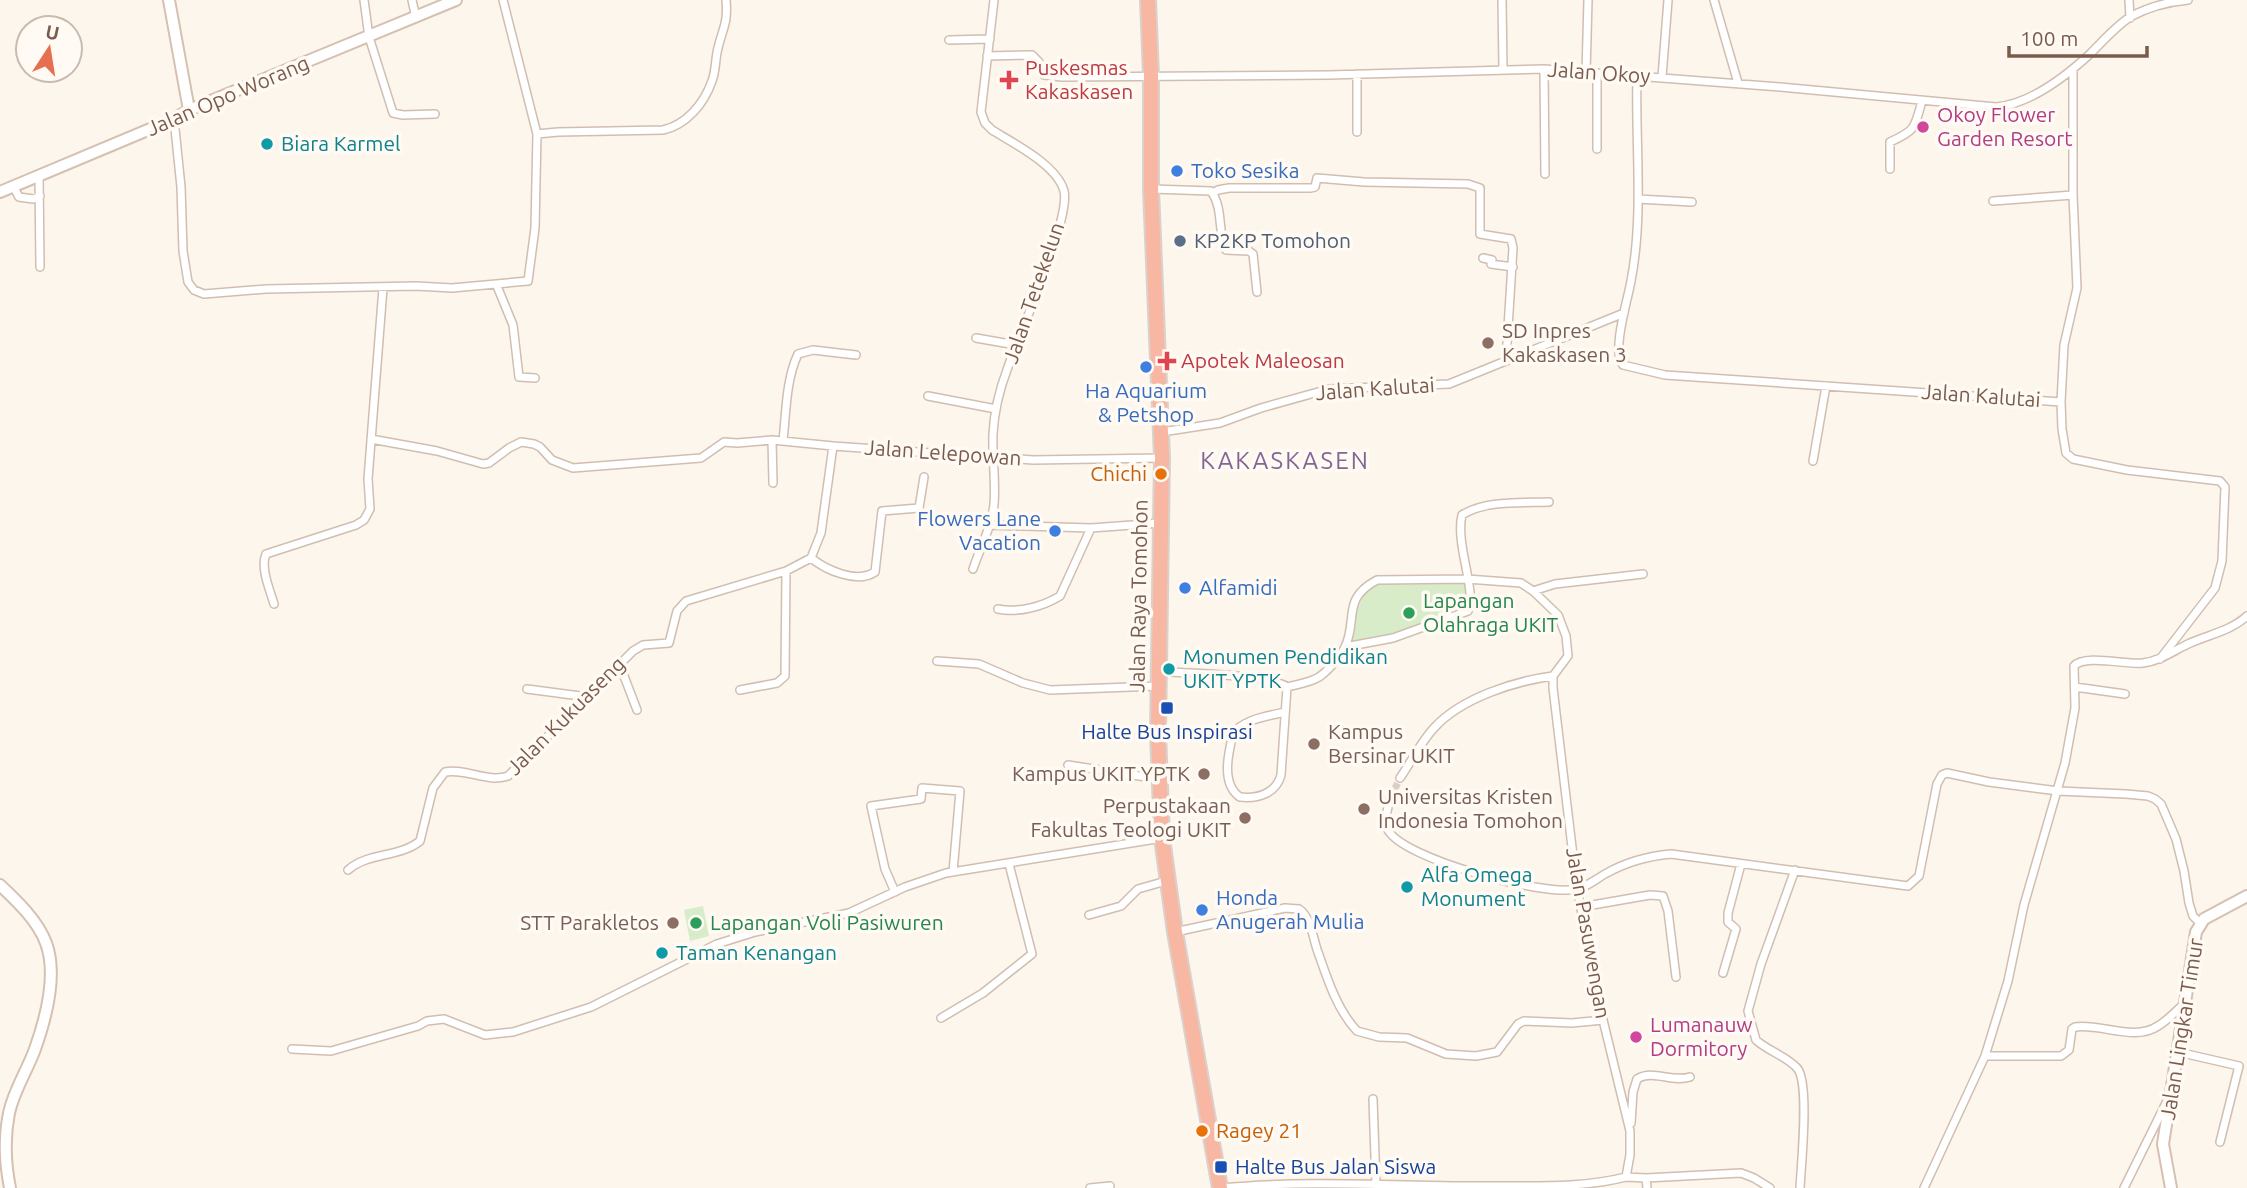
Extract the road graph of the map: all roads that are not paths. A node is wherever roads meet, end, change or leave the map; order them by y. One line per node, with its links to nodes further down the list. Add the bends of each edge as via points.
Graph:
1 (169, 0): 32 (street)
2 (364, 0): 17 (street)
3 (412, 0): 15 (street)
4 (456, 0): 15 (street, Jalan Opo Worang)
5 (503, 0): 36 (street)
6 (726, 0): 36 (street, via 727,22 712,81 684,122 663,130)
7 (994, 0): 18 (street, Jalan Tetekelun)
8 (1148, 0): 28 (highway, Jalan Raya Tomohon)
9 (1502, 0): 21 (street)
10 (1588, 0): 24 (street)
11 (1668, 0): 29 (street)
12 (1714, 0): 30 (street)
13 (2129, 0): 16 (street)
14 (2188, 0): 16 (street, Jalan Okoy, via 2169,2)
15 (416, 18): 17 (street, Jalan Opo Worang)
16 (2130, 18): 23 (street, Jalan Okoy)
17 (369, 37): 32 (street, Jalan Opo Worang); 33 (street, via 394,114)
18 (990, 39): 19 (street); 20 (street, Jalan Tetekelun)
19 (948, 40)
20 (987, 56): 28 (street, Jalan Okoy, via 1032,55 1049,76); 58 (street, Jalan Tetekelun, via 981,112 985,123 1049,169 1065,200 1056,238)
21 (1503, 69): 22 (street, Jalan Okoy); 26 (street, Jalan Okoy)
22 (1544, 69): 24 (street, Jalan Okoy); 39 (street)
23 (2073, 69): 31 (street, Jalan Okoy, via 2015,104 1981,107); 45 (street, Jalan Kalutai)
24 (1586, 72): 25 (street, Jalan Okoy)
25 (1597, 73): 27 (street, Jalan Okoy); 37 (street)
26 (1357, 74): 28 (street, Jalan Okoy); 35 (street)
27 (1637, 75): 29 (street, Jalan Okoy); 47 (street, Jalan Kalutai)
28 (1151, 76): 42 (highway, Jalan Raya Tomohon)
29 (1662, 77): 30 (street, Jalan Okoy)
30 (1738, 83): 31 (street, Jalan Okoy)
31 (1922, 101): 38 (street, via 1913,129 1890,142)
32 (189, 110): 34 (street, Jalan Opo Worang)
33 (435, 114)
34 (174, 119): 40 (street, Jalan Opo Worang); 54 (street, via 183,251 188,282 194,290 204,294)
35 (1357, 132)
36 (537, 134): 53 (street, via 535,228 528,281)
37 (1597, 149)
38 (1890, 169)
39 (1545, 174)
40 (39, 175): 41 (street, Jalan Opo Worang); 46 (street)
41 (13, 186): 43 (street, Jalan Opo Worang); 46 (street, via 19,197)
42 (1151, 189): 44 (street); 66 (highway, Jalan Raya Tomohon)
43 (0, 192)
44 (1213, 193): 52 (street, via 1229,188 1311,188 1317,178 1476,186 1480,191 1480,234 1511,239); 55 (street, via 1224,247 1252,252)
45 (2073, 195): 48 (street); 64 (street, Jalan Kalutai, via 2077,288 2064,345)
46 (40, 196): 51 (street)
47 (1638, 199): 49 (street); 56 (street, Jalan Kalutai, via 1636,253)
48 (1993, 201)
49 (1692, 202)
50 (1483, 258): 52 (street)
51 (40, 267)
52 (1513, 267): 60 (street)
53 (497, 286): 54 (street); 61 (street, via 513,326 519,377)
54 (383, 289): 67 (street)
55 (1257, 292)
56 (1623, 313): 60 (street, Jalan Kalutai); 62 (street, Jalan Kalutai, via 1619,358 1630,368 1665,375)
57 (976, 338): 58 (street)
58 (1016, 345): 65 (street, Jalan Tetekelun)
59 (856, 355): 69 (street, via 813,350 798,354)
60 (1506, 360): 66 (street, Jalan Kalutai, via 1449,384 1329,389 1220,423)
61 (535, 378)
62 (1826, 386): 64 (street, Jalan Kalutai); 73 (street)
63 (928, 396): 65 (street)
64 (2062, 402): 90 (street, via 2064,446 2070,457 2127,470 2220,481 2225,487 2222,561 2216,588)
65 (996, 409): 71 (street, Jalan Tetekelun)
66 (1160, 433): 72 (highway, Jalan Raya Tomohon)
67 (371, 439): 68 (street, Jalan Lelepowan, via 484,464 515,444 529,443 573,468 701,458 724,442); 86 (street, via 368,515 356,525 266,554)
68 (772, 440): 69 (street, Jalan Lelepowan); 75 (street)
69 (783, 441): 70 (street, Jalan Lelepowan)
70 (833, 446): 71 (street, Jalan Lelepowan); 80 (street, via 821,533)
71 (993, 456): 72 (street, Jalan Lelepowan, via 1033,460); 78 (street, Jalan Tetekelun, via 994,503)
72 (1162, 458): 77 (highway, Jalan Raya Tomohon)
73 (1813, 461)
74 (924, 477): 80 (street, via 919,508 882,511 874,573 842,573 823,568)
75 (773, 483)
76 (1549, 502): 84 (street, via 1504,504 1462,515)
77 (1160, 523): 79 (street); 94 (highway, Jalan Raya Tomohon)
78 (988, 525): 79 (street); 81 (street, Jalan Tetekelun)
79 (1091, 528): 87 (street, via 1060,596 1026,609)
80 (811, 558): 82 (street, Jalan Kukuaseng)
81 (972, 569)
82 (786, 571): 92 (street, Jalan Kukuaseng, via 686,601 677,611 669,643 643,645); 98 (street, via 785,676 777,683)
83 (1643, 575): 85 (street)
84 (1466, 579): 85 (street, via 1521,583); 89 (street, via 1471,597 1468,611 1393,638); 89 (street, via 1377,580 1367,585 1355,600)
85 (1533, 590): 93 (street, Jalan Pasuwengan, via 1558,615 1566,636 1568,656)
86 (274, 604)
87 (998, 609)
88 (2247, 616): 90 (street)
89 (1345, 647): 95 (street, via 1321,676)
90 (2160, 659): 96 (street, via 2143,663 2083,660 2073,670)
91 (937, 661): 94 (street, via 979,664 1050,690)
92 (619, 663): 100 (street, Jalan Kukuaseng); 101 (street)
93 (1553, 676): 104 (street, via 1502,687 1451,714 1434,727); 116 (street, Jalan Pasuwengan)
94 (1158, 678): 95 (street, via 1243,678); 105 (highway, Jalan Raya Tomohon)
95 (1287, 687): 102 (street)
96 (2075, 687): 99 (street); 106 (street, via 2073,723)
97 (527, 689): 100 (street)
98 (740, 690)
99 (2125, 694)
100 (588, 697): 111 (street, Jalan Kukuaseng, via 508,776 445,772 433,788 420,841)
101 (637, 710)
102 (1285, 712): 102 (street, via 1250,722 1233,734 1228,781 1240,797 1260,797 1279,782)
103 (1068, 765): 105 (street)
104 (1400, 778)
105 (1160, 779): 108 (highway, Jalan Raya Tomohon)
106 (2057, 791): 112 (street, via 1947,773 1937,784 1914,883 1908,886); 121 (street, via 2148,796 2161,804 2178,847 2193,916); 130 (street)
107 (1390, 799): 116 (street, via 1386,828 1396,840 1444,863 1501,881)
108 (1162, 838): 109 (street); 114 (highway, Jalan Raya Tomohon)
109 (1009, 864): 113 (street); 126 (street, via 1032,954 983,993)
110 (1741, 864): 112 (street); 116 (street, via 1655,856 1627,864); 123 (street, via 1727,913 1728,922 1736,929)
111 (348, 870)
112 (1795, 870): 146 (street, via 1748,1011 1756,1040 1800,1072)
113 (953, 872): 117 (street); 117 (street, via 960,791 922,788 921,799 871,806)
114 (1167, 881): 120 (street, via 1138,889 1121,906); 122 (highway, Jalan Raya Tomohon)
115 (0, 885): 141 (street, via 38,928 46,942 50,970 46,1010 10,1112 6,1139)
116 (1577, 889): 119 (street, Jalan Pasuwengan)
117 (895, 891): 128 (street, via 849,913 717,944 591,1007 513,1032 485,1035 444,1019 331,1051)
118 (2247, 896): 121 (street, Jalan Lingkar Timur)
119 (1581, 908): 124 (street, via 1663,896); 127 (street, Jalan Pasuwengan)
120 (1090, 915)
121 (2200, 923): 125 (street, Jalan Lingkar Timur)
122 (1175, 932): 127 (street, via 1285,908 1299,909 1306,916 1338,1004 1357,1031 1406,1038 1446,1054 1497,1052 1524,1021); 143 (highway, Jalan Raya Tomohon)
123 (1723, 972)
124 (1676, 977)
125 (2185, 1003): 129 (street, Jalan Lingkar Timur); 130 (street, via 2149,1031 2075,1027 2069,1050 2061,1056)
126 (941, 1018)
127 (1602, 1020): 134 (street, Jalan Pasuwengan)
128 (292, 1049)
129 (2178, 1052): 132 (street, Jalan Lingkar Timur); 135 (street, via 2239,1066)
130 (1985, 1056): 147 (street)
131 (1690, 1077): 134 (street, via 1675,1080 1645,1075 1637,1079)
132 (2171, 1093): 148 (street); 149 (street, Jalan Lingkar Timur, via 2163,1144)
133 (1373, 1099): 138 (street)
134 (1630, 1131): 136 (street, Jalan Pasuwengan)
135 (2220, 1142)
136 (1626, 1177): 137 (street); 140 (street)
137 (1646, 1178): 144 (street); 145 (street, via 1741,1174)
138 (1376, 1185): 140 (street); 143 (street)
139 (1110, 1186): 142 (street)
140 (1534, 1187)
141 (10, 1188)
142 (1090, 1188)
143 (1220, 1188)
144 (1647, 1188)
145 (1770, 1188)
146 (1800, 1188)
147 (1924, 1188)
148 (2124, 1188)
149 (2171, 1188)

